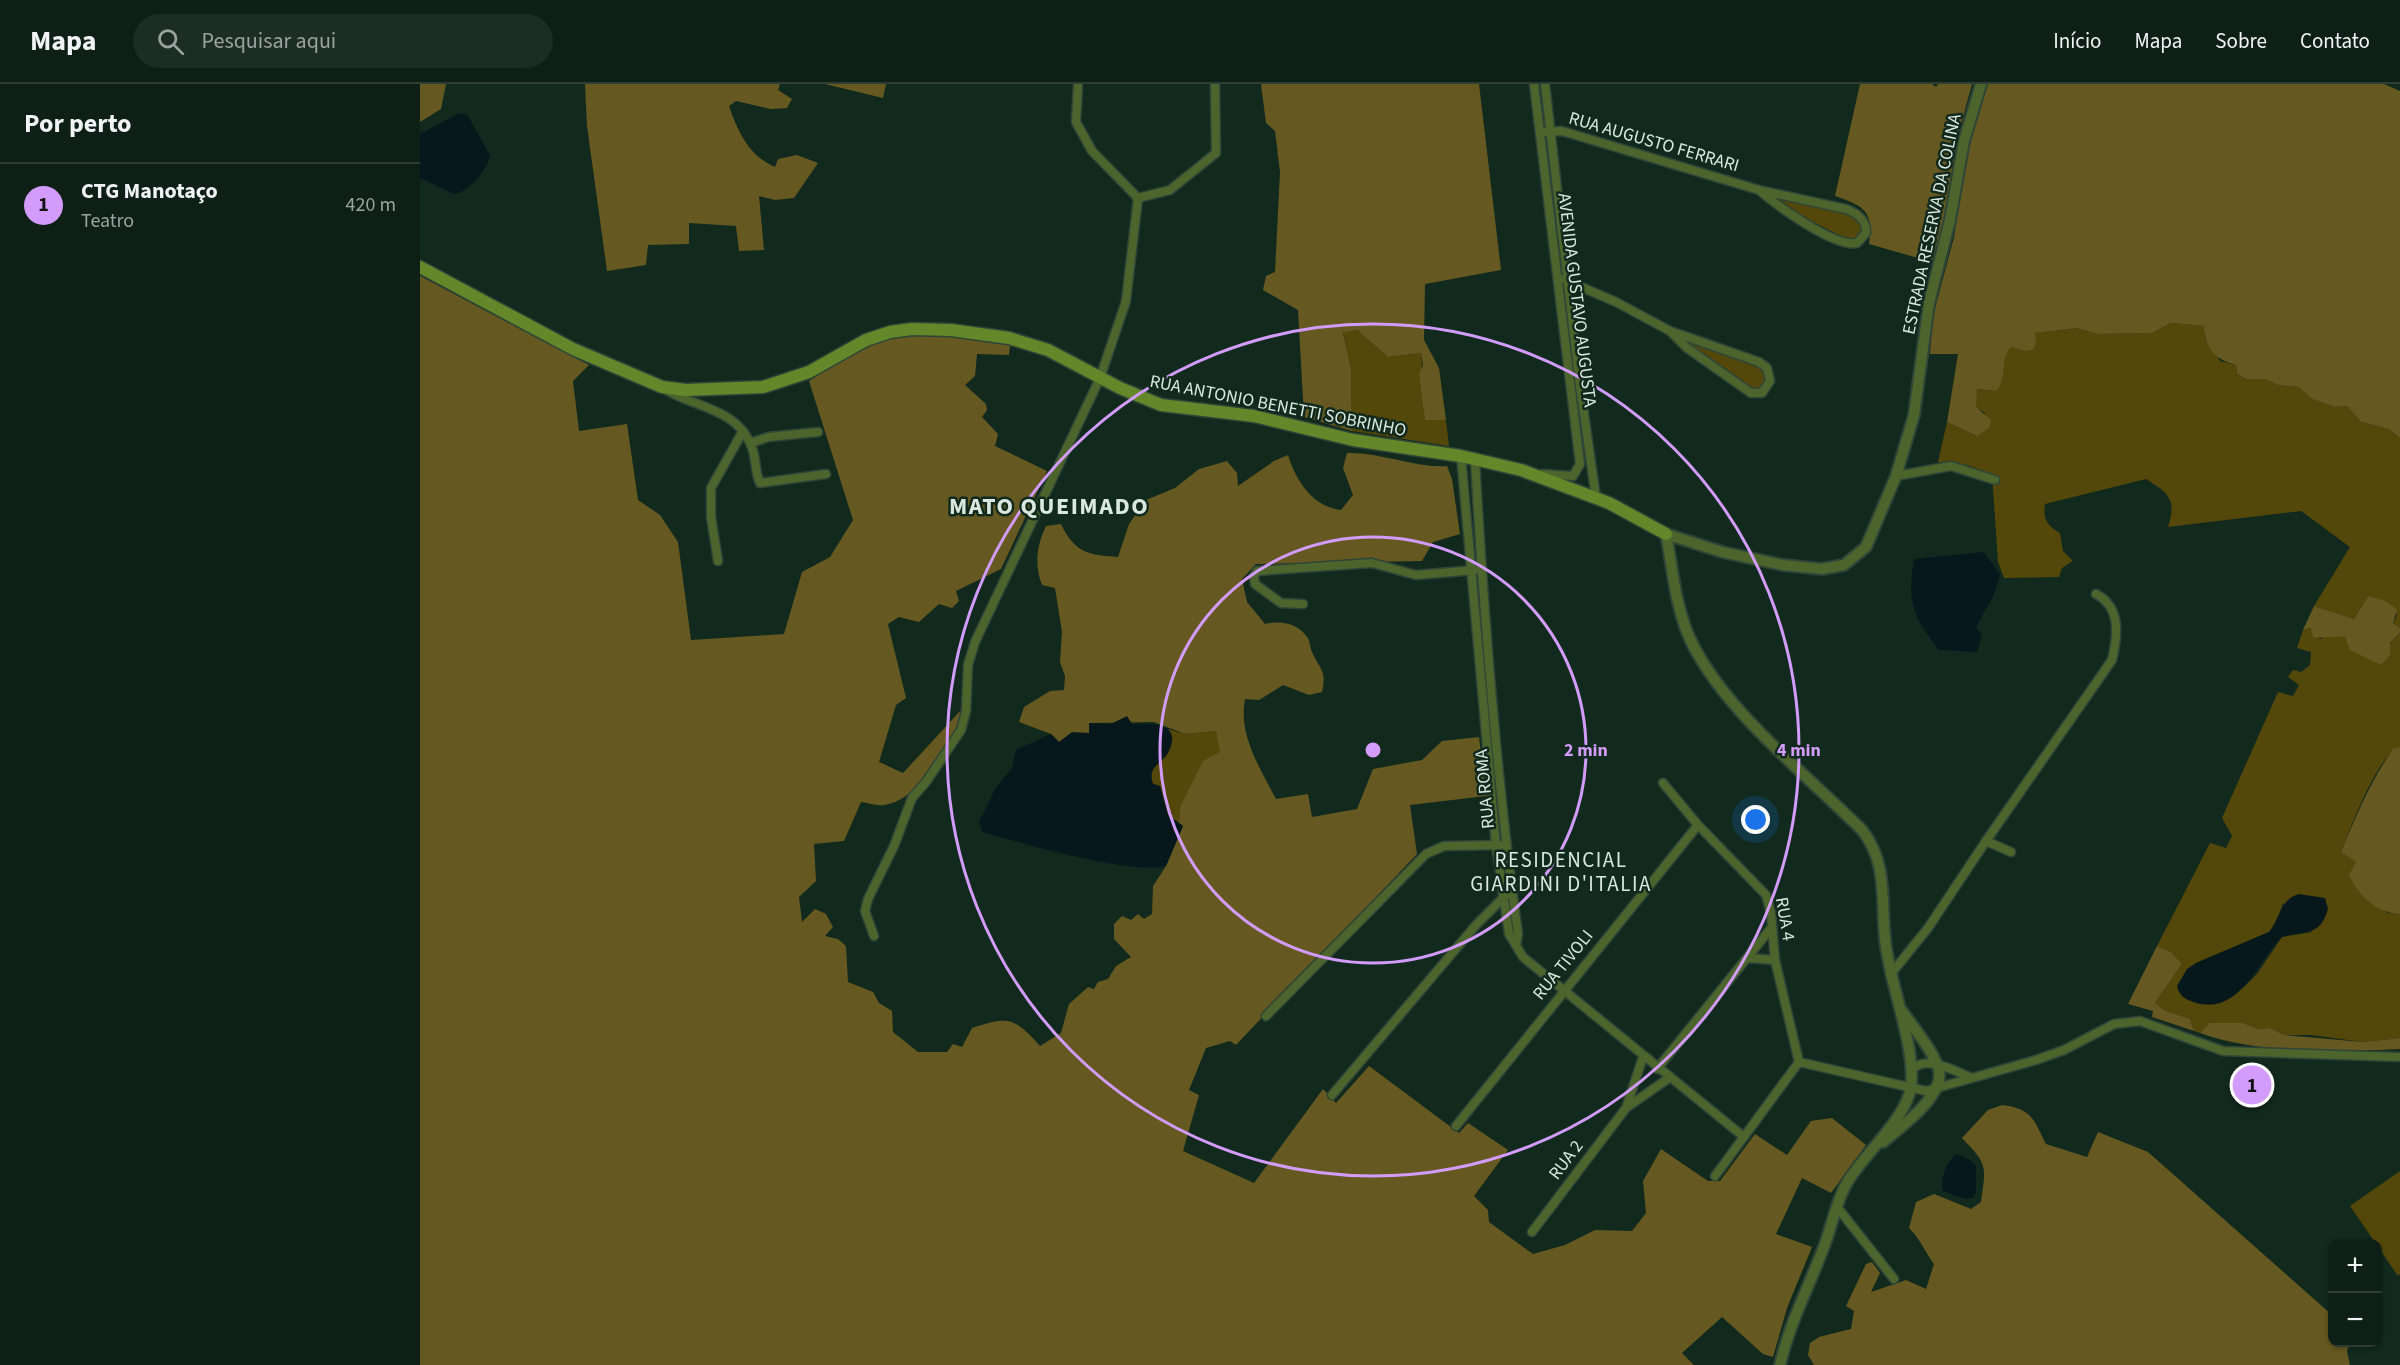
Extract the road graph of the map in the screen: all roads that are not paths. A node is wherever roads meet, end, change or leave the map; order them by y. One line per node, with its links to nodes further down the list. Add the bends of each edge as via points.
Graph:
1 (1078, 84): 9 (street, via 1076,122 1092,150)
2 (1215, 84): 9 (street, via 1216,153 1170,190)
3 (1534, 84): 7 (street, AVENIDA GUSTAVO AUGUSTA)
4 (1545, 84): 6 (street, AVENIDA GUSTAVO AUGUSTA)
5 (1981, 84): 23 (street, ESTRADA RESERVA DA COLINA, via 1964,141 1950,220 1927,311 1914,416)
6 (1550, 131): 7 (street, RUA AUGUSTO FERRARI); 8 (street, RUA AUGUSTO FERRARI, via 1562,131); 12 (street, AVENIDA GUSTAVO AUGUSTA)
7 (1540, 132): 11 (street, AVENIDA GUSTAVO AUGUSTA)
8 (1759, 190): 8 (street, RUA AUGUSTO FERRARI, via 1788,213 1843,242 1857,243 1866,233 1864,222 1854,212)
9 (1138, 198): 14 (street, via 1126,301)
10 (420, 267): 15 (main road, RUA ANTONIO BENETTI SOBRINHO, via 573,349)
11 (1557, 277): 12 (street); 21 (street, AVENIDA GUSTAVO AUGUSTA, via 1580,464 1573,476)
12 (1567, 280): 13 (street); 25 (street, AVENIDA GUSTAVO AUGUSTA)
13 (1670, 332): 13 (street, via 1751,393 1762,393 1770,381 1767,368 1759,362)
14 (1100, 378): 15 (main road, RUA ANTONIO BENETTI SOBRINHO, via 1030,342 933,328 890,332 866,340 809,372 763,387); 19 (main road, RUA ANTONIO BENETTI SOBRINHO, via 1161,405 1254,416 1363,442); 43 (street, via 975,642 968,665 961,730 912,798 894,846 874,883 865,911)
15 (662, 387): 16 (street, via 684,400 728,416)
16 (743, 431): 18 (street); 27 (street, via 711,488)
17 (818, 432): 18 (street, via 768,437)
18 (751, 443): 22 (street, via 760,483)
19 (1461, 456): 20 (main road, RUA ANTONIO BENETTI SOBRINHO); 29 (street, RUA ROMA)
20 (1475, 460): 21 (main road, RUA ANTONIO BENETTI SOBRINHO); 28 (street, RUA ROMA)
21 (1531, 473): 25 (main road, RUA ANTONIO BENETTI SOBRINHO)
22 (826, 474)
23 (1896, 476): 24 (street, via 1951,466); 26 (street, ESTRADA RESERVA DA COLINA, via 1866,547 1844,565 1832,569 1783,566)
24 (1995, 480)
25 (1596, 498): 26 (main road, RUA ANTONIO BENETTI SOBRINHO)
26 (1666, 534): 47 (street, via 1681,615 1701,658 1745,717 1862,830 1876,852 1882,874)
27 (718, 561)
28 (1481, 569): 29 (street); 32 (street, RUA ROMA)
29 (1470, 570): 31 (street, via 1416,575 1371,563 1257,571 1255,584 1275,600); 33 (street, RUA ROMA)
30 (2096, 594): 36 (street, via 2113,608 2112,660)
31 (1303, 604)
32 (1489, 654): 33 (street); 37 (street, RUA ROMA)
33 (1478, 656): 38 (street, RUA ROMA)
34 (1663, 783): 35 (street, RUA 4)
35 (1698, 825): 42 (street, RUA 4, via 1766,895); 48 (street, RUA TIVOLI)
36 (1986, 841): 39 (street); 47 (street, via 1928,928)
37 (1507, 844): 38 (street); 40 (street, RUA ROMA)
38 (1496, 845): 41 (street, RUA ROMA); 50 (street, via 1444,846 1426,854)
39 (2010, 852)
40 (1512, 892): 41 (street); 44 (street, RUA ROMA)
41 (1503, 897): 44 (street, RUA ROMA, via 1509,934); 61 (street)
42 (1772, 927): 45 (street); 46 (street, RUA 4)
43 (874, 936)
44 (1516, 945): 48 (street, via 1523,957)
45 (1748, 958): 46 (street); 55 (street)
46 (1774, 960): 53 (street, RUA 4)
47 (1890, 975): 49 (street)
48 (1564, 991): 51 (street); 63 (street, RUA TIVOLI)
49 (1899, 1006): 54 (street); 56 (street)
50 (1266, 1016)
51 (1643, 1057): 55 (street); 62 (street, RUA 2)
52 (2400, 1057): 57 (street, via 2223,1051 2152,1024 2123,1021 2036,1060)
53 (1799, 1062): 59 (street); 64 (street)
54 (1936, 1064): 56 (street, via 1918,1064); 57 (street); 60 (street, via 1939,1077)
55 (1657, 1069): 58 (street)
56 (1912, 1070): 59 (street)
57 (1970, 1077): 60 (street)
58 (1669, 1078): 62 (street, RUA 2); 64 (street)
59 (1911, 1089): 60 (street); 65 (street, via 1901,1111)
60 (1935, 1089): 65 (street, via 1924,1105)
61 (1332, 1095)
62 (1626, 1108): 68 (street, RUA 2)
63 (1456, 1126)
64 (1743, 1137): 66 (street)
65 (1864, 1160): 67 (street, via 1848,1182)
66 (1715, 1176)
67 (1837, 1208): 69 (street); 70 (street, via 1791,1322)
68 (1532, 1232)
69 (1894, 1280)
70 (1780, 1365)

